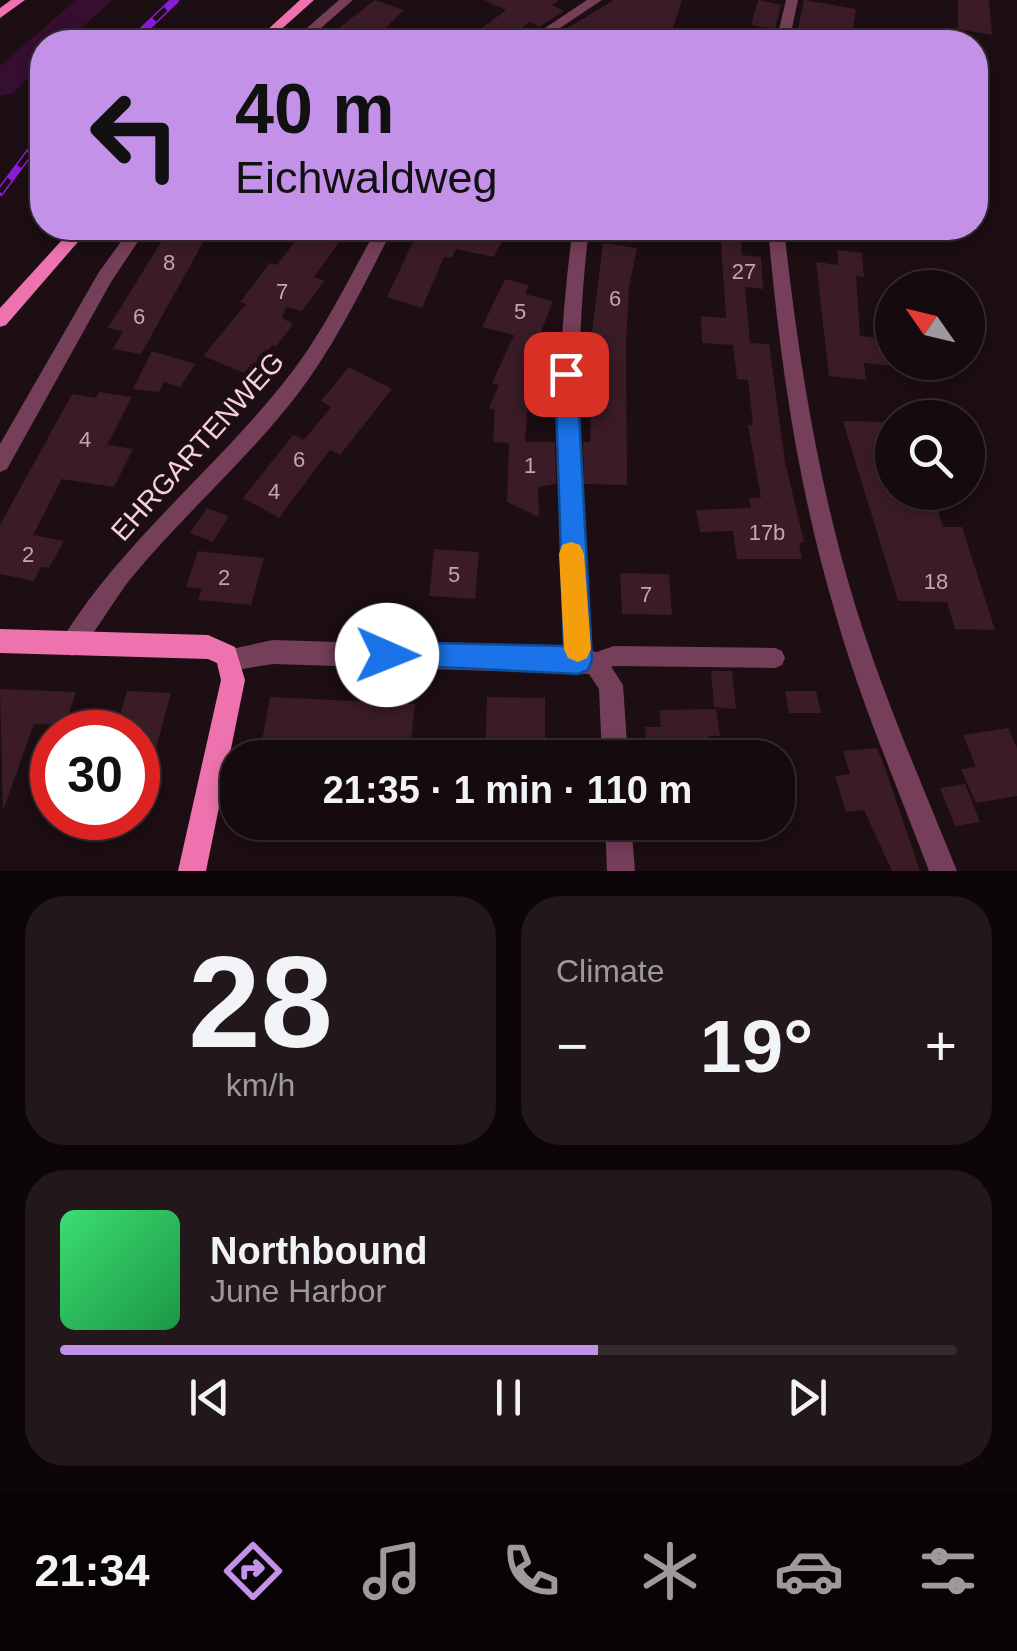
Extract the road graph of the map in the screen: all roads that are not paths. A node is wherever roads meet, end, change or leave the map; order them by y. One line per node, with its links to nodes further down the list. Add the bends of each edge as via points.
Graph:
1 (19, 0): 6 (street)
2 (308, 0): 7 (street)
3 (348, 0): 8 (street)
4 (596, 0): 9 (street)
5 (792, 0): 10 (street)
6 (0, 14)
7 (274, 30)
8 (311, 30)
9 (550, 30)
10 (785, 30)
11 (71, 240): 16 (street)
12 (131, 240): 17 (street)
13 (379, 240): 19 (street, EHRGARTENWEG, via 285,396 114,579)
14 (579, 240): 22 (street, via 565,406)
15 (777, 240): 27 (street, via 791,362 830,554 861,660)
16 (0, 320)
17 (0, 463)
18 (0, 641): 19 (street)
19 (72, 644): 21 (street, via 208,647)
20 (776, 658): 22 (lane)
21 (230, 660): 22 (street, via 273,652); 25 (street, via 233,680)
22 (586, 661): 23 (street, via 611,685)
23 (614, 740)
24 (619, 840): 26 (street)
25 (192, 871)
26 (620, 871)
27 (943, 871)

